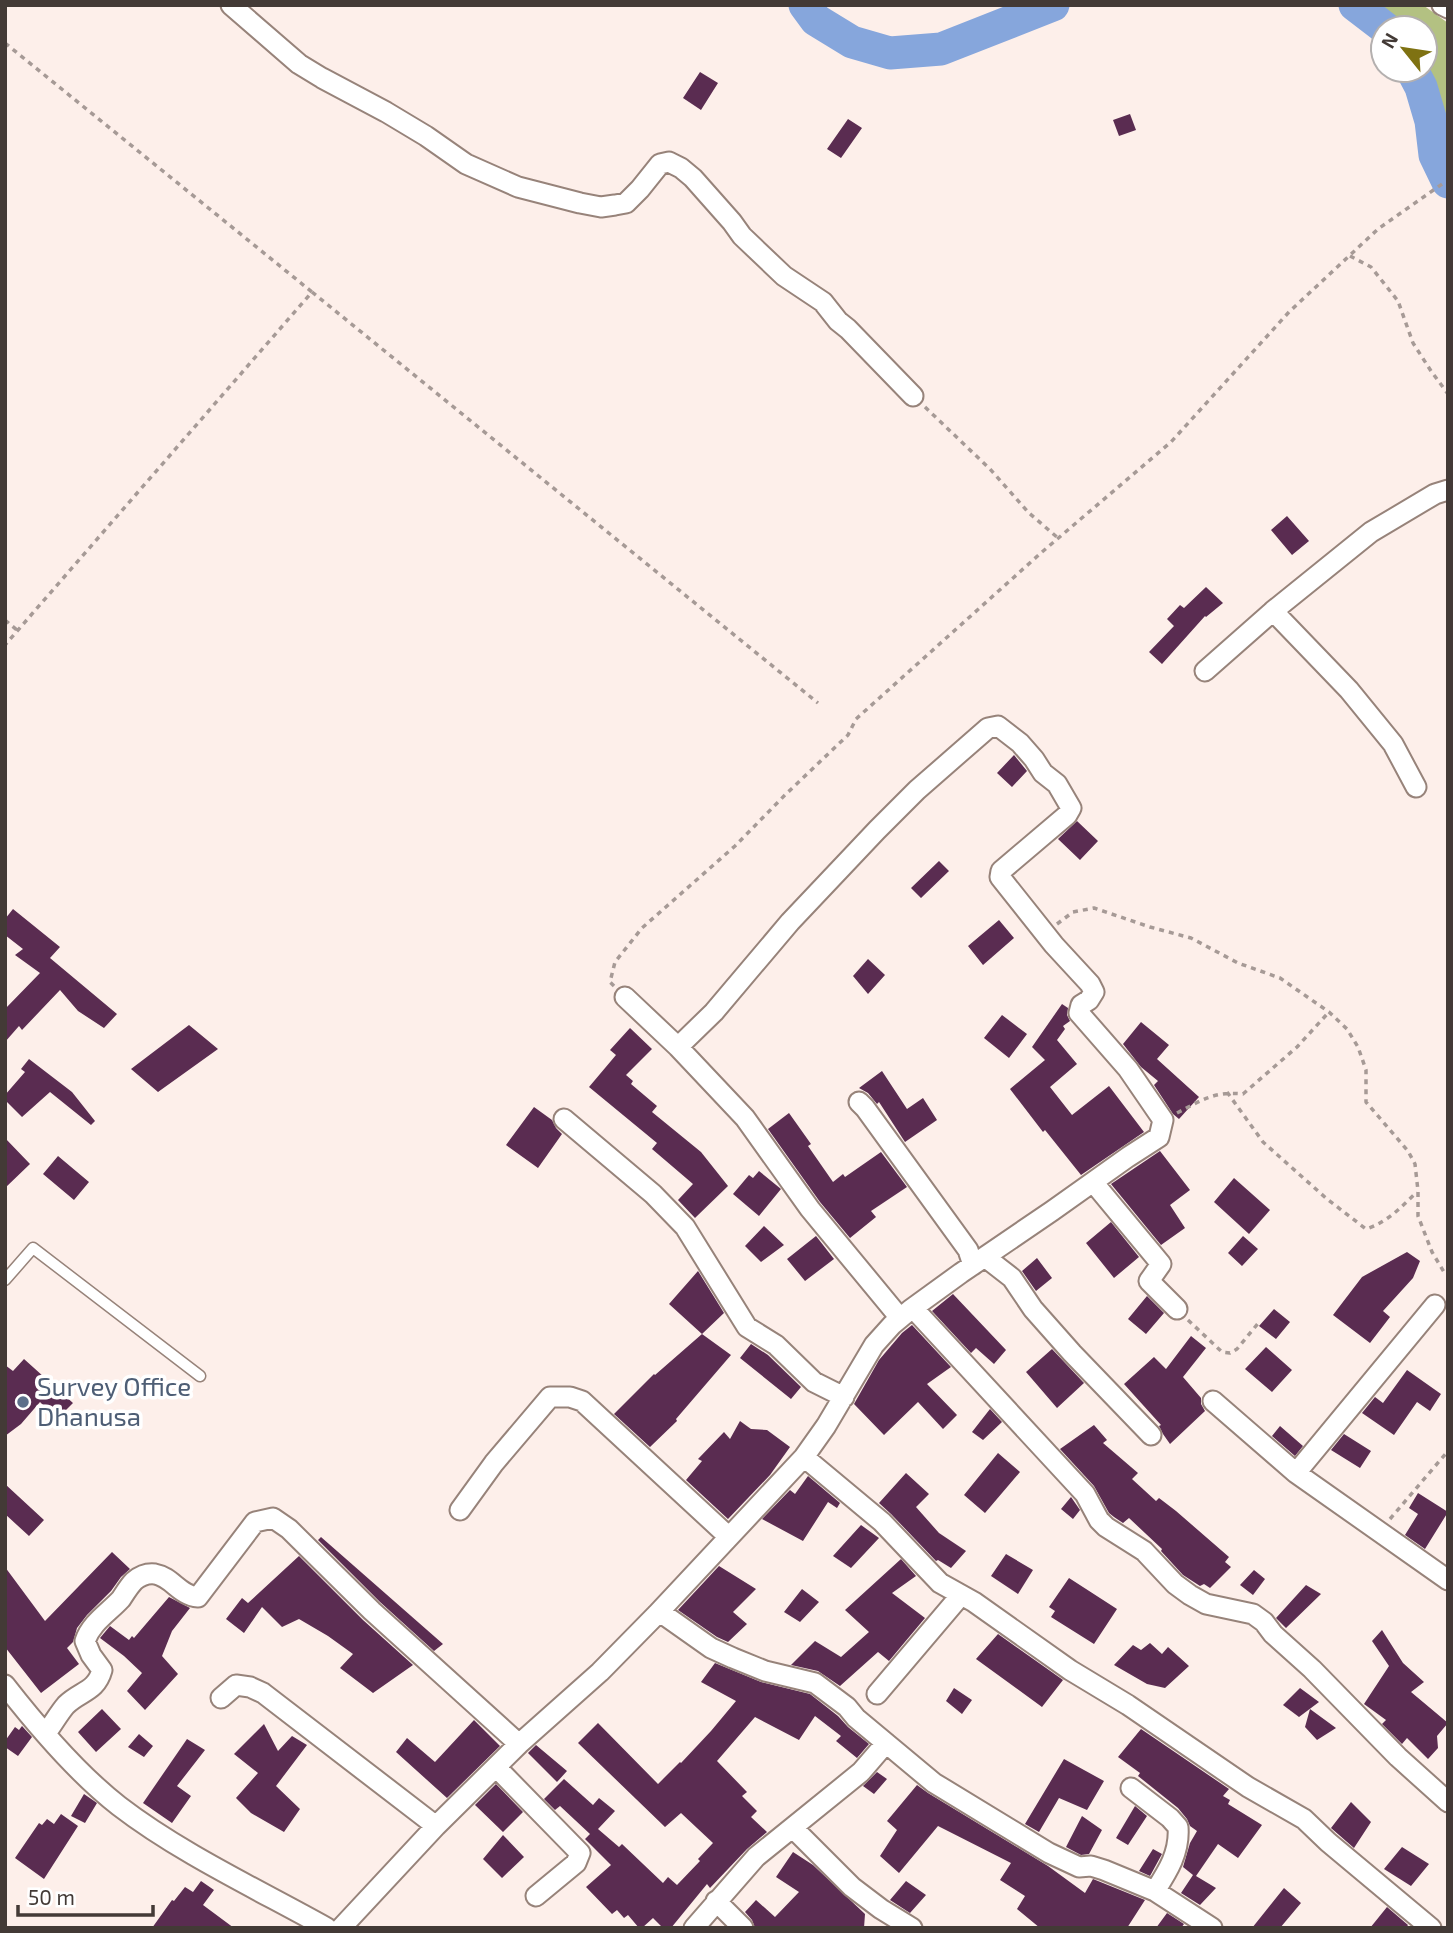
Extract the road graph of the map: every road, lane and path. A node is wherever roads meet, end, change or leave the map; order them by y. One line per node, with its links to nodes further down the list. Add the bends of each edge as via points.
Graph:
1 (231, 5): 9 (street, via 299,64 386,112 466,164 518,187 601,207 626,203 660,164 669,162 681,168 742,236 784,276 823,303)
2 (1442, 5): 3 (street)
3 (1448, 8)
4 (5, 43): 7 (path)
5 (1445, 182): 6 (path, via 1378,229)
6 (1350, 256): 8 (path, via 1371,267 1398,301 1413,343); 11 (path, via 1289,312 1171,442)
7 (312, 292): 14 (path); 17 (path)
8 (1448, 394)
9 (913, 396): 11 (path)
10 (1448, 489): 12 (street, via 1371,532)
11 (1058, 538): 20 (path, via 856,719 848,735 735,846 642,928 615,962 610,982)
12 (1273, 611): 16 (street); 18 (street, via 1349,690 1393,744)
13 (5, 620): 14 (path)
14 (18, 631): 15 (path)
15 (5, 645)
16 (1205, 670)
17 (818, 703)
18 (1416, 787)
19 (1048, 937): 21 (path, via 1056,924 1073,912 1094,908 1191,938 1238,963 1280,978); 22 (street, via 1000,877 1001,871 1071,808 1057,784 1020,743 998,726 988,728 877,830); 26 (street, via 1094,992 1079,1013 1128,1069)
20 (625, 997): 22 (street)
21 (1329, 1012): 23 (path, via 1243,1094); 28 (path, via 1358,1047 1366,1070 1366,1101 1408,1151 1415,1164)
22 (678, 1047): 34 (street, via 745,1118 810,1209)
23 (1227, 1092): 26 (path); 28 (path, via 1263,1142 1366,1228 1388,1219)
24 (859, 1102): 29 (street)
25 (564, 1119): 37 (street, via 685,1227 747,1326 776,1345 814,1381)
26 (1163, 1120): 27 (street, via 1159,1137)
27 (1093, 1182): 29 (street); 33 (street, via 1161,1264 1149,1281)
28 (1418, 1191): 30 (path, via 1418,1216 1432,1252)
29 (979, 1261): 34 (street); 39 (street, via 1012,1278 1033,1309)
30 (1448, 1274)
31 (5, 1280): 36 (lane, via 33,1248)
32 (1435, 1305): 42 (street)
33 (1177, 1309): 35 (path, via 1226,1353 1237,1349)
34 (907, 1313): 37 (street, via 874,1345); 57 (street, via 1085,1494 1099,1521 1144,1551 1190,1595 1206,1604 1253,1614 1264,1622 1398,1758)
35 (1260, 1321)
36 (200, 1376)
37 (844, 1397): 41 (street)
38 (1213, 1401): 42 (street)
39 (1151, 1435)
40 (1448, 1451): 44 (path)
41 (804, 1457): 45 (street); 47 (street, via 882,1522 940,1583)
42 (1296, 1473): 44 (street)
43 (460, 1510): 45 (street, via 550,1397 570,1397 582,1401)
44 (1379, 1531): 46 (street)
45 (729, 1537): 48 (street)
46 (1448, 1580)
47 (961, 1595): 50 (street); 69 (street, via 1248,1787 1304,1819)
48 (660, 1612): 53 (street); 54 (street, via 711,1648 765,1671 815,1683)
49 (5, 1685): 52 (street)
50 (877, 1694)
51 (221, 1698): 58 (street, via 236,1685 263,1693)
52 (46, 1733): 53 (street, via 67,1704 99,1679 102,1670 85,1641 134,1581 152,1573 190,1597 198,1597 255,1522 272,1518); 63 (street, via 94,1786 120,1807 185,1850)
53 (519, 1744): 55 (street)
54 (886, 1744): 59 (street, via 861,1772); 60 (street, via 934,1783 1049,1853)
55 (496, 1767): 58 (street); 61 (street, via 580,1853 576,1863)
56 (1131, 1788): 60 (street, via 1178,1827 1178,1846)
57 (1448, 1801)
58 (436, 1826): 64 (street)
59 (793, 1828): 62 (street, via 757,1857); 67 (street, via 852,1886)
60 (1155, 1891): 68 (street)
61 (536, 1896)
62 (716, 1901): 65 (street); 66 (street)
63 (327, 1928)
64 (341, 1928)
65 (694, 1928)
66 (743, 1928)
67 (912, 1928)
68 (1212, 1928)
69 (1431, 1928)

